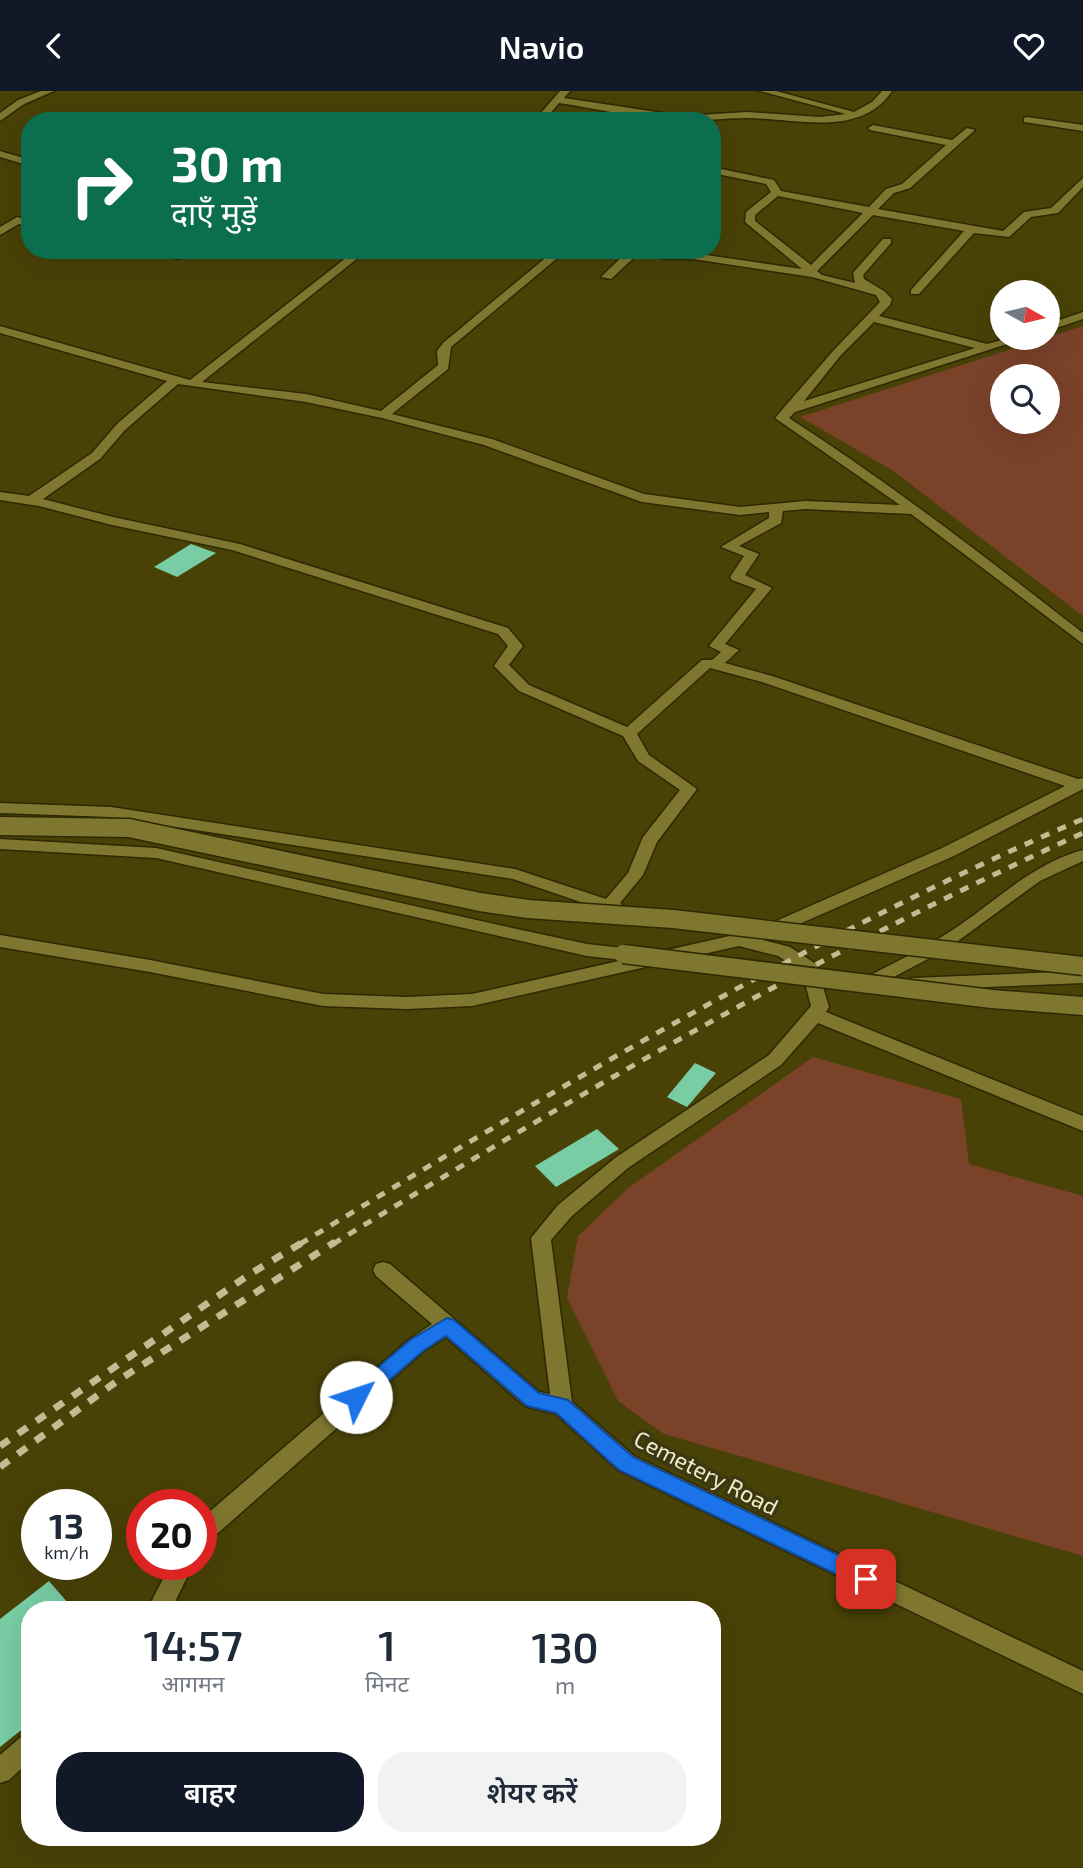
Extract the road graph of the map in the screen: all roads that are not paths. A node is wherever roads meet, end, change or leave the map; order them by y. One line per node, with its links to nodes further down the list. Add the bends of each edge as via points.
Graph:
1 (26, 91): 6 (street)
2 (565, 91): 7 (street)
3 (765, 91): 8 (street)
4 (827, 91): 8 (street)
5 (887, 91): 11 (street, via 879,105)
6 (43, 93): 13 (street, via 21,101)
7 (556, 100): 9 (street); 10 (street)
8 (818, 104): 11 (street)
9 (546, 112)
10 (636, 112)
11 (854, 113): 12 (street, via 830,120)
12 (721, 117)
13 (0, 118)
14 (1027, 120): 16 (street)
15 (873, 128): 18 (street)
16 (1083, 128)
17 (970, 130): 18 (street)
18 (954, 143): 24 (street)
19 (0, 154): 20 (street)
20 (21, 160)
21 (721, 172): 23 (street, via 770,182)
22 (1083, 181): 28 (street, via 1054,211 1028,214 1005,235)
23 (777, 193): 24 (street); 35 (street, via 769,195 748,218)
24 (870, 211): 28 (street); 35 (street)
25 (21, 217): 26 (street)
26 (17, 221): 27 (street); 29 (street)
27 (21, 222)
28 (971, 229): 38 (street)
29 (0, 232)
30 (887, 241): 37 (street, via 857,275)
31 (352, 259): 46 (street)
32 (551, 259): 48 (street, via 447,345 444,366)
33 (627, 259): 36 (street)
34 (708, 259): 35 (street)
35 (811, 272): 37 (street)
36 (607, 277)
37 (874, 290): 40 (street, via 886,303)
38 (915, 292)
39 (1083, 315): 41 (street)
40 (873, 318): 44 (street); 47 (street)
41 (1060, 324)
42 (0, 330): 45 (street)
43 (990, 347): 44 (street)
44 (987, 348): 47 (street)
45 (175, 380): 46 (street); 50 (street, via 121,427 96,456)
46 (192, 384): 48 (street, via 306,398)
47 (791, 409): 52 (street, via 781,418)
48 (383, 415): 51 (street, via 488,442 642,498 740,511)
49 (0, 496): 50 (street)
50 (31, 501): 55 (street, via 235,547 503,631 516,646 501,666 524,688)
51 (776, 506): 52 (street); 54 (street, via 776,520 728,547 752,554 737,577 765,588 716,646 732,650)
52 (916, 510): 53 (street)
53 (1083, 640)
54 (715, 665): 55 (street, via 707,663); 56 (street)
55 (629, 733): 61 (street, via 643,758 689,789 649,841 635,875)
56 (1081, 784): 62 (street, via 948,852)
57 (0, 808): 61 (street, via 111,812 515,874)
58 (0, 826): 64 (street, bridge, via 129,828 528,909 673,919)
59 (0, 844): 68 (street, bridge, via 156,853 587,950)
60 (1083, 855): 66 (street, via 1026,881 945,943)
61 (609, 906): 62 (street, via 668,925 739,929)
62 (751, 938): 63 (street, via 472,1000 407,1003 323,1000); 67 (street, via 810,968)
63 (0, 941)
64 (1083, 966)
65 (1083, 977): 66 (street)
66 (863, 986): 67 (street)
67 (815, 988): 69 (street, via 820,1007)
68 (1083, 1006)
69 (814, 1014): 70 (street); 73 (street, via 777,1058 642,1149 558,1216 541,1238)
70 (1083, 1124)
71 (383, 1270): 72 (street)
72 (447, 1325): 73 (street, via 533,1400); 74 (street, via 406,1354)
73 (562, 1406): 77 (street, Cemetery Road, via 626,1464)
74 (217, 1519)
75 (174, 1580): 76 (street)
76 (164, 1601)
77 (1083, 1682)
78 (21, 1753): 79 (street)
79 (0, 1771)

